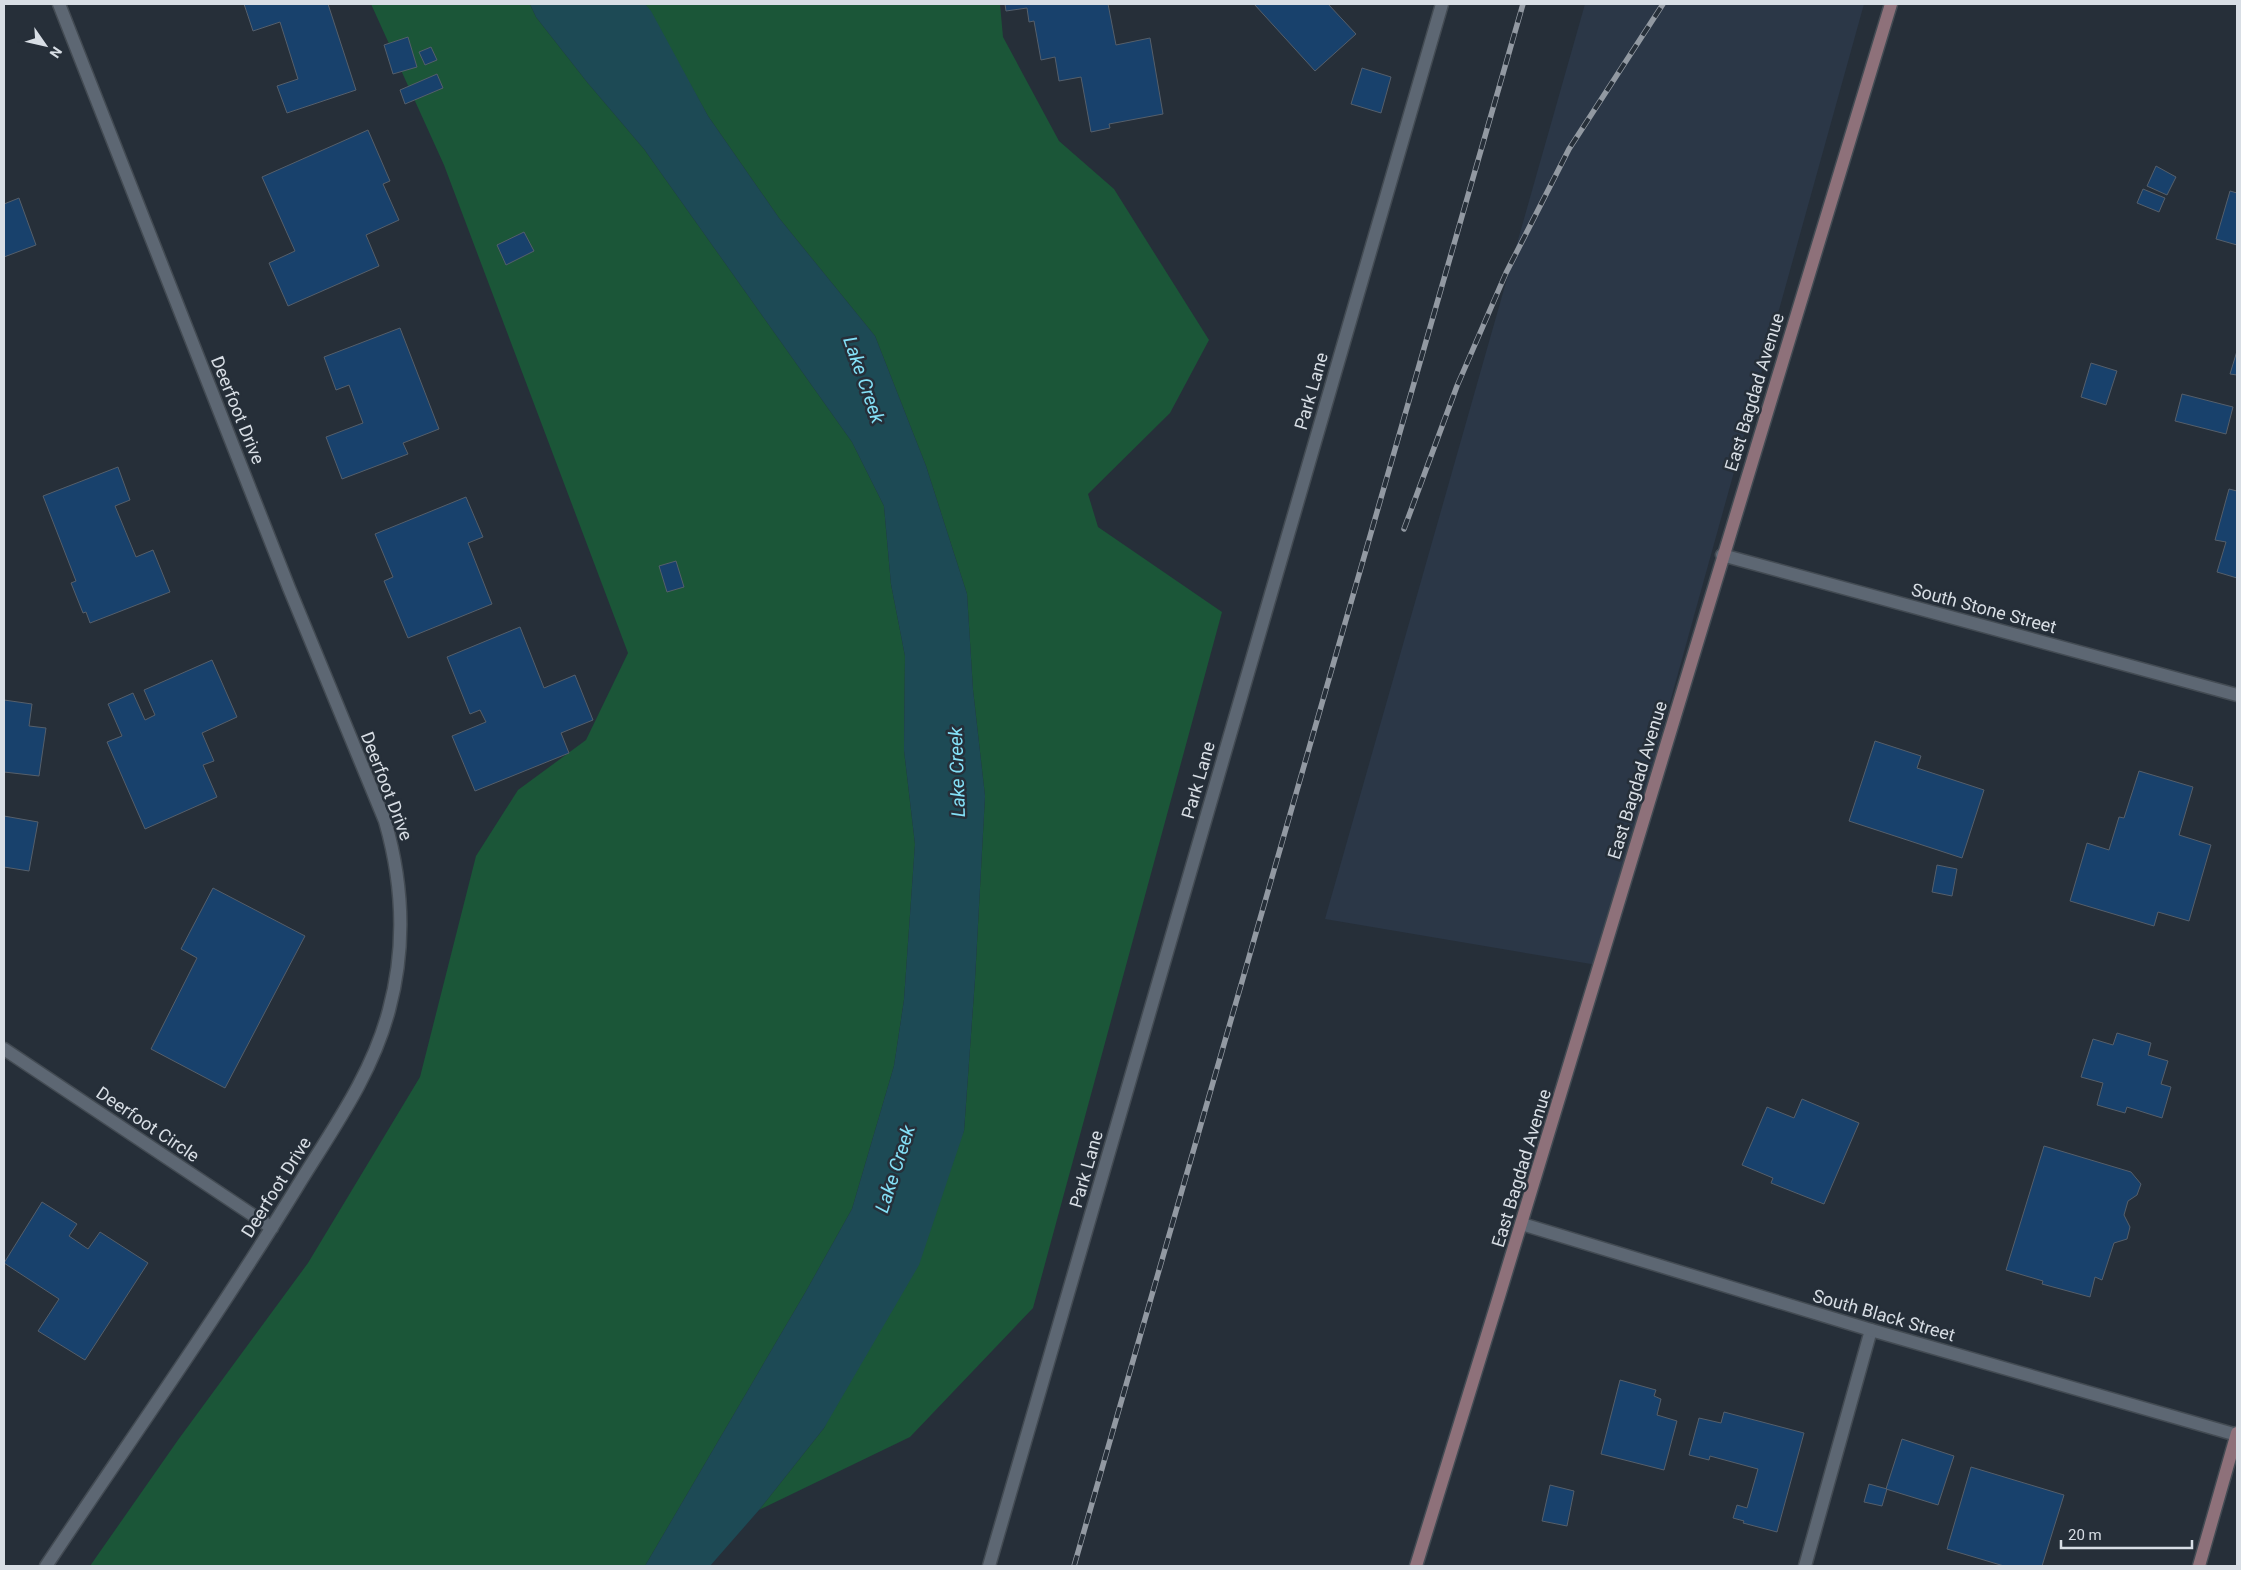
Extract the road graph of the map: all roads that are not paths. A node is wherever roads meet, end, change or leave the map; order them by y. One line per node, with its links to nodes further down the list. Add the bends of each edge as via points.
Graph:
1 (59, 4): 8 (street, Deerfoot Drive, via 289,588 385,821 393,850 402,908 401,943 389,1010 366,1074)
2 (1442, 4): 12 (street, Park Lane)
3 (1891, 4): 4 (street, East Bagdad Avenue)
4 (1722, 555): 5 (street, South Stone Street); 7 (street, East Bagdad Avenue)
5 (2237, 695)
6 (4, 1049): 8 (street, Deerfoot Circle)
7 (1522, 1224): 9 (street, South Black Street); 13 (street, East Bagdad Avenue)
8 (272, 1228): 11 (street, Deerfoot Drive)
9 (1871, 1330): 10 (street, South Black Street); 14 (street)
10 (2237, 1434): 15 (street)
11 (46, 1566)
12 (989, 1566)
13 (1416, 1566)
14 (1805, 1566)
15 (2199, 1566)

